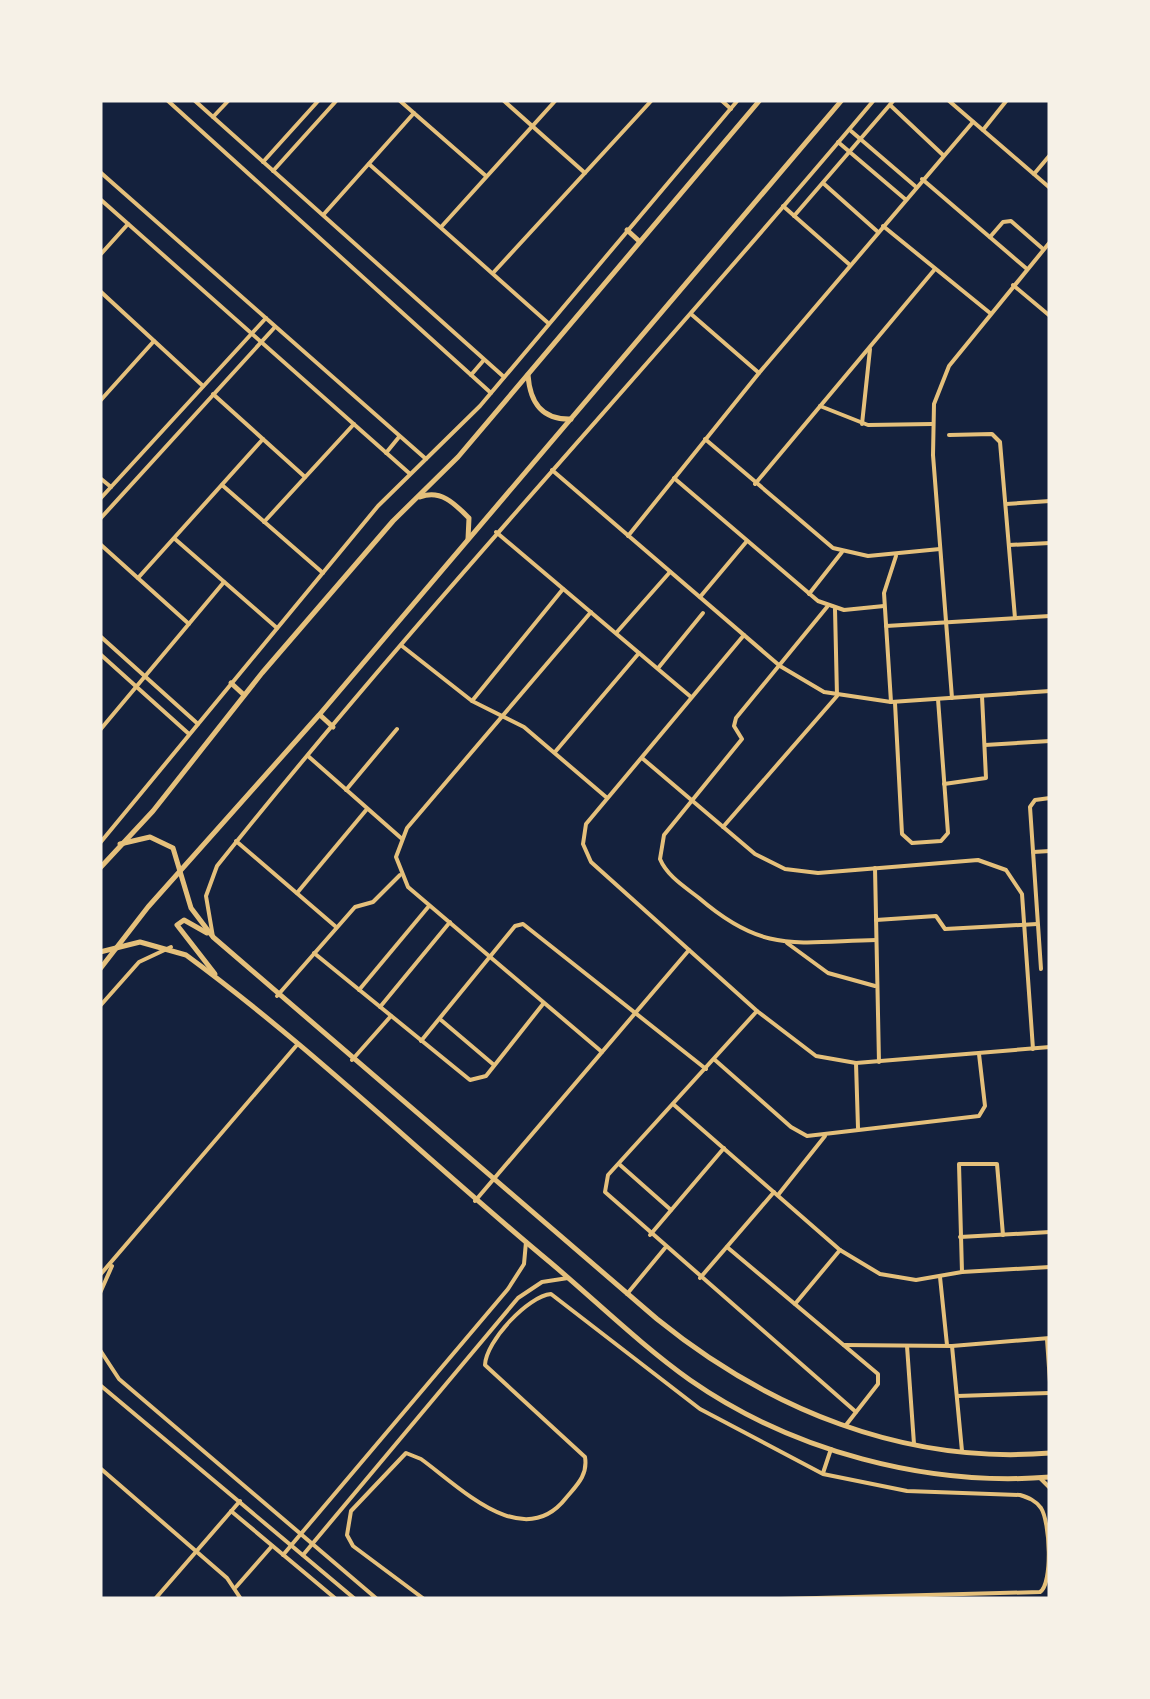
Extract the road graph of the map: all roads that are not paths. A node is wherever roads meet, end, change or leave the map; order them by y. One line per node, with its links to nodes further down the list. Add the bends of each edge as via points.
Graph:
1 (166, 100): 75 (street)
2 (194, 100): 20 (street)
3 (229, 100): 20 (street)
4 (319, 100): 30 (street)
5 (336, 100): 32 (street)
6 (399, 100): 19 (street)
7 (503, 100): 22 (street)
8 (556, 100): 22 (street)
9 (652, 100): 34 (street)
10 (722, 100): 18 (street)
11 (738, 100): 18 (street)
12 (760, 100): 52 (street)
13 (842, 100): 83 (street)
14 (874, 100): 23 (street)
15 (948, 100): 21 (street)
16 (1006, 100): 24 (street)
17 (892, 103): 25 (street); 28 (street)
18 (731, 108): 49 (street)
19 (414, 113): 31 (street); 36 (street)
20 (214, 118): 30 (street)
21 (973, 122): 24 (street); 28 (street)
22 (532, 126): 34 (street); 36 (street)
23 (849, 129): 25 (street); 26 (street)
24 (982, 130): 35 (street)
25 (860, 139): 27 (street); 39 (street)
26 (838, 142): 27 (street); 43 (street)
27 (849, 152): 38 (street); 42 (street)
28 (944, 155): 37 (street)
29 (1050, 155): 35 (street)
30 (263, 162): 32 (street)
31 (369, 164): 44 (street); 48 (street)
32 (273, 171): 44 (street)
33 (100, 172): 65 (street)
34 (584, 173): 59 (street)
35 (1034, 174): 40 (street)
36 (486, 176): 48 (street)
37 (922, 179): 39 (street); 51 (street)
38 (822, 183): 45 (street); 50 (street)
39 (915, 186): 42 (street)
40 (1050, 188)
41 (100, 199): 46 (street)
42 (905, 199): 47 (street)
43 (783, 206): 45 (street); 63 (street)
44 (323, 216): 72 (street)
45 (794, 216): 56 (street)
46 (128, 224): 55 (street); 68 (street)
47 (883, 226): 50 (street); 57 (street)
48 (440, 228): 59 (street)
49 (626, 230): 52 (street); 66 (street)
50 (878, 232): 56 (street)
51 (990, 237): 54 (street, via 1010,221); 58 (street)
52 (639, 242): 74 (street)
53 (1050, 243): 54 (street)
54 (1044, 250): 58 (street)
55 (100, 256)
56 (850, 265): 73 (street)
57 (935, 268): 62 (street); 71 (street)
58 (1027, 269): 60 (street)
59 (492, 274): 66 (street)
60 (1013, 285): 62 (street); 64 (street)
61 (100, 291): 69 (street)
62 (990, 313): 86 (street, via 949,366)
63 (691, 314): 73 (street); 93 (street)
64 (1050, 316)
65 (266, 318): 67 (street); 68 (street)
66 (548, 322): 76 (street)
67 (275, 326): 70 (street); 88 (street)
68 (252, 334): 70 (street); 77 (street)
69 (154, 341): 77 (street); 79 (street)
70 (261, 342): 80 (street); 84 (street)
71 (871, 345): 82 (street); 85 (street)
72 (483, 361): 75 (street); 76 (street)
73 (758, 373): 90 (street)
74 (528, 375): 83 (street, via 538,409); 102 (street)
75 (471, 376): 78 (street)
76 (504, 378): 78 (street)
77 (203, 386): 100 (street)
78 (491, 392): 92 (street)
79 (102, 393): 81 (street)
80 (214, 394): 89 (street); 105 (street)
81 (100, 401)
82 (820, 406): 85 (street); 98 (street)
83 (572, 419): 111 (street)
84 (354, 424): 91 (street); 95 (street)
85 (862, 424): 86 (street)
86 (932, 424): 115 (street)
87 (949, 435): 104 (street, via 998,438)
88 (400, 436): 91 (street); 92 (street)
89 (264, 439): 95 (street); 99 (street)
90 (704, 439): 97 (street); 98 (street)
91 (386, 453): 94 (street)
92 (426, 459): 94 (street)
93 (552, 470): 107 (street); 108 (street)
94 (409, 473): 119 (street)
95 (305, 477): 106 (street)
96 (100, 478): 100 (street)
97 (674, 478): 108 (street); 110 (street)
98 (756, 484): 116 (street)
99 (222, 485): 106 (street); 109 (street)
100 (111, 488): 101 (street)
101 (101, 497)
102 (414, 500): 111 (street, via 428,494 452,502 469,518); 148 (street)
103 (1050, 501): 104 (street)
104 (1006, 504): 114 (street)
105 (100, 520)
106 (264, 522): 119 (street)
107 (496, 532): 122 (street); 139 (street)
108 (628, 536): 118 (street)
109 (174, 538): 120 (street); 121 (street)
110 (747, 541): 123 (street); 124 (street)
111 (467, 542): 156 (street)
112 (1050, 543): 114 (street)
113 (100, 544): 120 (street)
114 (1009, 545): 131 (street)
115 (940, 550): 117 (street); 132 (street)
116 (842, 552): 117 (street); 123 (street)
117 (896, 556): 126 (street)
118 (670, 572): 124 (street); 136 (street)
119 (322, 573): 135 (street)
120 (138, 578): 133 (street)
121 (224, 582): 133 (street); 135 (street)
122 (564, 588): 128 (street); 154 (street)
123 (809, 594): 125 (street)
124 (700, 597): 137 (street)
125 (827, 606): 127 (street); 142 (street)
126 (884, 606): 127 (street); 134 (street)
127 (835, 609): 149 (street)
128 (591, 612): 136 (street); 157 (street)
129 (703, 613): 143 (street)
130 (1050, 616): 131 (street)
131 (1016, 618): 132 (street)
132 (946, 622): 134 (street); 152 (street)
133 (189, 624): 144 (street)
134 (886, 626): 155 (street)
135 (276, 628): 145 (street)
136 (616, 633): 140 (street)
137 (744, 635): 142 (street); 151 (street)
138 (100, 636): 144 (street)
139 (402, 646): 154 (street); 159 (street)
140 (639, 653): 143 (street); 165 (street)
141 (100, 654): 146 (street)
142 (780, 666): 149 (street); 172 (street, via 736,718 742,739)
143 (658, 668): 151 (street)
144 (145, 676): 146 (street); 158 (street)
145 (232, 683): 148 (street); 158 (street)
146 (136, 687): 161 (street); 162 (street)
147 (1050, 691): 150 (street)
148 (245, 695): 178 (street)
149 (837, 696): 155 (street); 174 (street)
150 (982, 696): 152 (street); 164 (street)
151 (692, 697): 167 (street)
152 (952, 698): 153 (street)
153 (938, 700): 155 (street); 168 (street)
154 (472, 701): 157 (street)
155 (893, 702): 168 (street, via 902,834 912,843 948,836)
156 (319, 714): 159 (street); 183 (street)
157 (504, 714): 165 (street); 176 (street)
158 (198, 724): 162 (street)
159 (333, 727): 166 (street)
160 (396, 729): 169 (street)
161 (100, 730)
162 (189, 734): 175 (street)
163 (1050, 741): 164 (street)
164 (985, 745): 168 (street, via 984,780)
165 (555, 752): 170 (street)
166 (308, 756): 169 (street); 177 (street)
167 (641, 757): 170 (street); 172 (street)
168 (944, 784)
169 (346, 790): 173 (street)
170 (607, 798): 197 (street, via 586,824 586,854)
171 (1050, 798): 180 (street, via 1031,804)
172 (692, 800): 174 (street); 194 (street, via 660,842 664,867 731,926)
173 (367, 809): 176 (street); 185 (street)
174 (723, 826): 182 (street, via 784,869)
175 (101, 838)
176 (401, 838): 184 (street)
177 (236, 841): 185 (street); 192 (street, via 207,885)
178 (120, 844): 181 (street); 183 (street, via 166,842)
179 (1050, 851): 180 (street)
180 (1033, 852): 189 (street)
181 (100, 868)
182 (875, 868): 187 (street); 190 (street, via 993,863 1020,887)
183 (182, 872): 192 (street, via 191,908); 195 (street)
184 (400, 875): 186 (street); 191 (street)
185 (297, 893): 191 (street)
186 (430, 906): 188 (street); 205 (street)
187 (876, 920): 190 (street, via 936,916 946,929); 193 (street)
188 (450, 922): 200 (street); 209 (street)
189 (1038, 924): 190 (street); 202 (street)
190 (1024, 925): 217 (street)
191 (337, 927): 199 (street)
192 (214, 937): 203 (street, via 184,920 177,925); 206 (street)
193 (876, 940): 194 (street); 204 (street)
194 (787, 942): 204 (street, via 828,974)
195 (118, 946): 196 (street); 198 (street); 201 (street)
196 (172, 947): 203 (street); 208 (street, via 139,962)
197 (689, 950): 210 (street); 212 (street)
198 (100, 952)
199 (314, 953): 205 (street); 206 (street)
200 (490, 956): 207 (street); 212 (street, via 515,926 526,924); 213 (street)
201 (100, 969)
202 (1040, 969)
203 (223, 982): 215 (street)
204 (877, 986): 222 (street)
205 (359, 990): 209 (street)
206 (277, 996): 220 (street)
207 (544, 1002): 218 (street); 224 (street)
208 (100, 1006)
209 (380, 1007): 211 (street)
210 (756, 1011): 221 (street); 223 (street, via 816,1056)
211 (391, 1016): 214 (street); 220 (street)
212 (633, 1016): 218 (street); 225 (street)
213 (439, 1019): 214 (street); 224 (street)
214 (421, 1041): 224 (street, via 470,1080)
215 (296, 1046): 233 (street); 243 (street)
216 (1050, 1047): 217 (street)
217 (1033, 1049): 219 (street)
218 (602, 1052): 231 (street)
219 (979, 1054): 222 (street); 227 (street, via 985,1106 980,1116)
220 (352, 1060): 231 (street)
221 (715, 1060): 225 (street); 228 (street, via 798,1133)
222 (879, 1062): 223 (street)
223 (856, 1063): 227 (street)
224 (494, 1065)
225 (706, 1070): 226 (street)
226 (671, 1102): 229 (street); 230 (street)
227 (858, 1128): 228 (street)
228 (826, 1135): 232 (street)
229 (724, 1148): 232 (street); 234 (street)
230 (618, 1164): 234 (street); 236 (street, via 606,1179 606,1197)
231 (493, 1180): 233 (street); 251 (street)
232 (776, 1193): 240 (street); 242 (street)
233 (475, 1201): 239 (street)
234 (671, 1210): 236 (street)
235 (1050, 1232): 237 (street)
236 (650, 1235): 241 (street)
237 (1003, 1235): 238 (street); 238 (street, via 998,1166 964,1162 956,1172)
238 (960, 1237): 245 (street)
239 (526, 1242): 248 (street); 275 (street, via 524,1264 508,1289)
240 (727, 1247): 249 (street); 252 (street)
241 (665, 1248): 249 (street); 251 (street)
242 (840, 1250): 247 (street, via 892,1278); 252 (street)
243 (115, 1260): 246 (street); 250 (street)
244 (1050, 1268): 245 (street)
245 (962, 1272): 247 (street)
246 (100, 1275)
247 (940, 1276): 256 (street)
248 (568, 1278): 265 (street, via 690,1380 770,1426); 277 (street, via 542,1282 518,1298)
249 (700, 1278): 262 (street)
250 (100, 1293)
251 (627, 1294): 263 (street, via 734,1376)
252 (795, 1304): 254 (street)
253 (1048, 1338): 256 (street); 258 (street)
254 (844, 1345): 255 (street); 262 (street, via 880,1379)
255 (907, 1346): 256 (street); 264 (street)
256 (950, 1346): 261 (street)
257 (100, 1350): 275 (street, via 119,1380)
258 (1050, 1382)
259 (100, 1384): 273 (street)
260 (1050, 1392): 261 (street)
261 (957, 1396): 266 (street)
262 (856, 1412): 263 (street)
263 (844, 1427): 264 (street)
264 (914, 1444): 266 (street)
265 (831, 1449): 269 (street); 271 (street, via 948,1474)
266 (962, 1452): 267 (street)
267 (1050, 1453)
268 (100, 1468): 279 (street)
269 (822, 1474): 288 (street, via 700,1409 560,1298 542,1295 488,1349 486,1365 580,1450 584,1476 556,1512 517,1520 492,1510 421,1458 399,1456 351,1511 347,1535); 289 (street, via 907,1491 1028,1498 1044,1516 1048,1584 1034,1593)
270 (1050, 1477): 271 (street)
271 (1040, 1478): 272 (street)
272 (1050, 1488)
273 (240, 1501): 274 (street); 276 (street)
274 (231, 1511): 278 (street); 279 (street)
275 (300, 1534): 276 (street); 277 (street)
276 (291, 1544): 280 (street); 281 (street)
277 (312, 1544): 280 (street); 287 (street)
278 (272, 1546): 281 (street); 282 (street)
279 (196, 1551): 282 (street); 283 (street)
280 (303, 1554): 286 (street)
281 (283, 1555): 285 (street)
282 (236, 1587): 284 (street)
283 (154, 1599)
284 (241, 1599)
285 (336, 1599)
286 (355, 1599)
287 (377, 1599)
288 (424, 1599)
289 (780, 1599)

